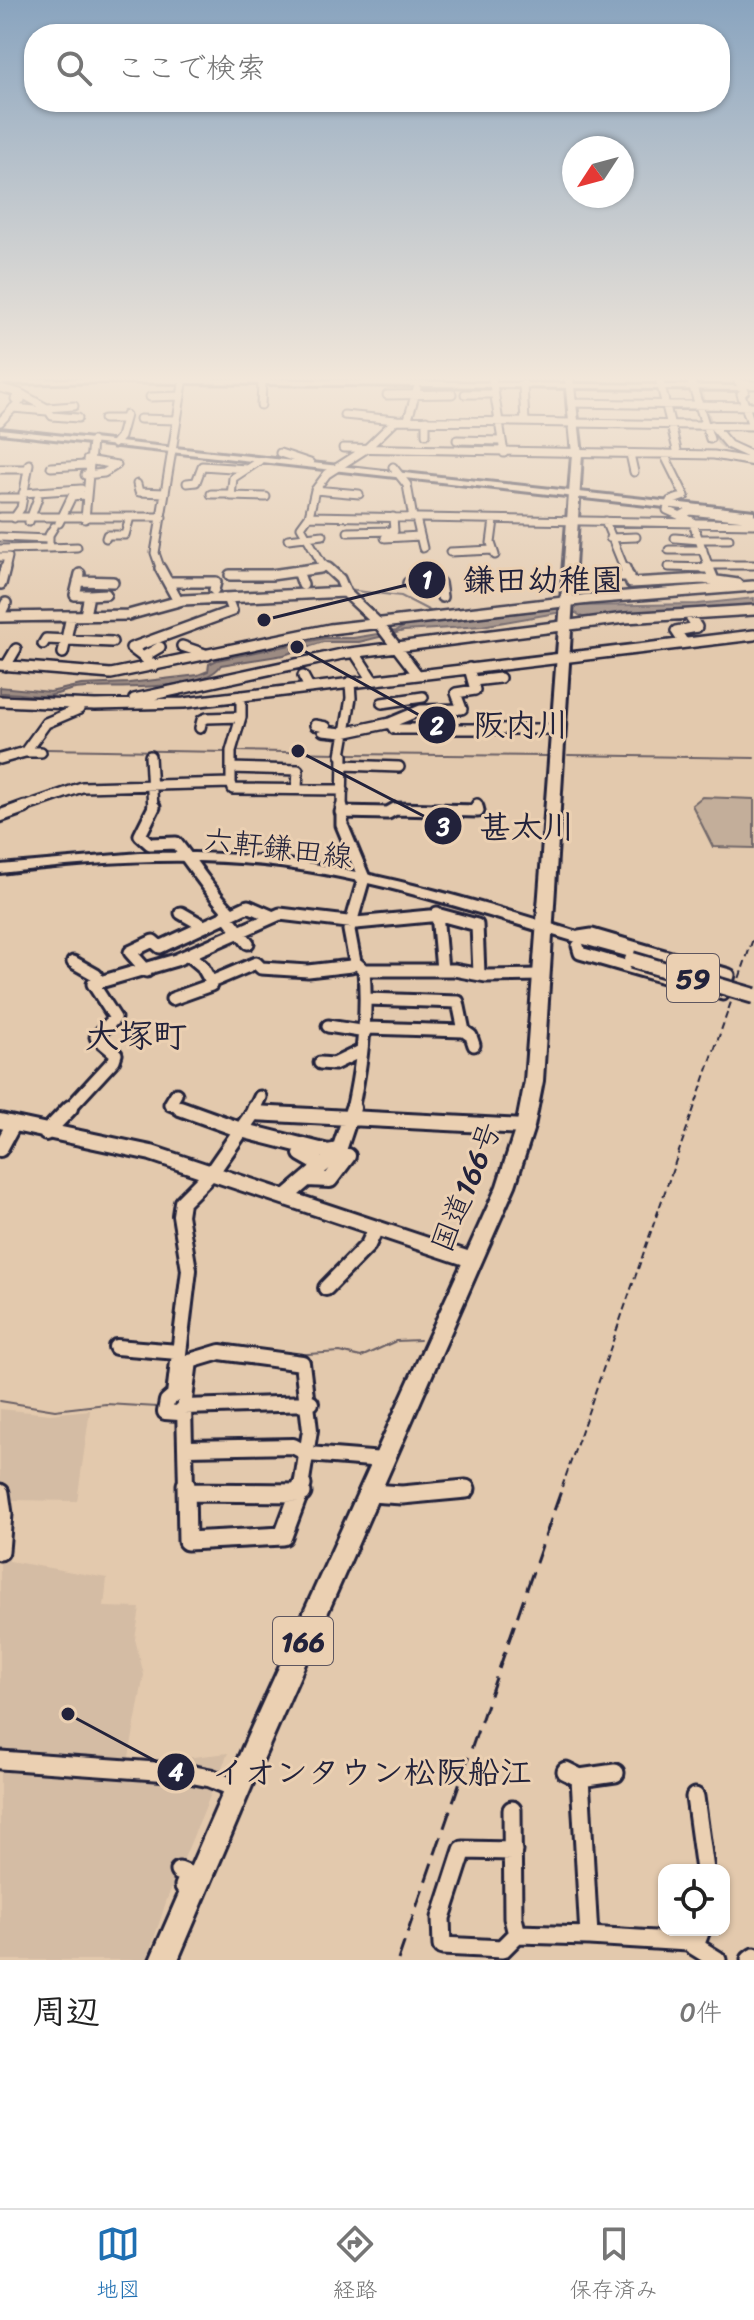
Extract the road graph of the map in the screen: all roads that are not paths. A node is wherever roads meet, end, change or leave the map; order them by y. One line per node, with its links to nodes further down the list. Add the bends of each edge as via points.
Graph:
1 (27, 469): 24 (street)
2 (85, 469): 11 (street)
3 (113, 469): 11 (street)
4 (169, 469): 19 (street)
5 (201, 469): 15 (street, via 196,482)
6 (247, 469): 14 (street)
7 (395, 469): 13 (street)
8 (576, 469): 23 (highway, 国道166号 / 166)
9 (672, 469): 28 (street, via 685,494)
10 (332, 470): 13 (main road); 17 (street)
11 (85, 475): 18 (street)
12 (220, 477): 14 (street)
13 (401, 477): 23 (main road); 38 (street)
14 (233, 478): 21 (street)
15 (187, 483)
16 (137, 484): 19 (street, via 139,492)
17 (315, 490): 22 (street); 31 (street)
18 (86, 492): 24 (street, via 58,488); 39 (street); 45 (street, via 72,496)
19 (165, 493): 35 (street)
20 (211, 494): 21 (street)
21 (231, 494): 25 (street)
22 (359, 494)
23 (574, 495): 29 (main road); 41 (highway, 国道166号 / 166)
24 (23, 496): 26 (street); 37 (street)
25 (266, 497)
26 (0, 498)
27 (38, 498): 43 (street)
28 (681, 498): 29 (street); 30 (street, via 689,504)
29 (667, 505): 30 (main road); 32 (street, via 669,512)
30 (754, 514): 32 (street, via 690,511)
31 (309, 516): 36 (street); 50 (street, via 302,523)
32 (680, 516): 44 (street)
33 (0, 517): 37 (street)
34 (130, 517): 35 (street); 39 (street); 51 (street, via 125,535)
35 (162, 517): 81 (street, via 155,553)
36 (393, 517): 38 (street); 49 (street, via 394,531)
37 (14, 518): 43 (street)
38 (414, 518): 40 (street); 54 (street)
39 (85, 519): 45 (street)
40 (494, 520): 41 (street); 68 (street, via 494,553)
41 (572, 521): 42 (street); 94 (highway, 国道166号 / 166)
42 (605, 521): 44 (street); 58 (street)
43 (29, 522): 45 (street); 47 (street)
44 (693, 523): 46 (street); 60 (street)
45 (58, 524): 48 (street); 62 (street)
46 (754, 524)
47 (0, 525)
48 (69, 526)
49 (348, 532)
50 (304, 534): 52 (street); 53 (street); 73 (street)
51 (107, 535)
52 (287, 535)
53 (323, 535)
54 (420, 536): 57 (street); 64 (street)
55 (0, 537): 62 (street)
56 (636, 537): 58 (street)
57 (384, 538)
58 (610, 538): 78 (street)
59 (675, 538): 60 (street)
60 (700, 539): 61 (street); 67 (street)
61 (729, 539)
62 (49, 544): 63 (street); 65 (street)
63 (77, 547)
64 (423, 548)
65 (0, 549)
66 (669, 550): 67 (street)
67 (703, 550): 72 (street)
68 (450, 552)
69 (0, 557): 83 (street, via 8,557)
70 (739, 565): 71 (street); 72 (street); 84 (street)
71 (754, 565)
72 (710, 566): 74 (street); 79 (street)
73 (326, 567): 75 (street); 87 (street)
74 (669, 567)
75 (298, 571): 76 (street); 85 (street)
76 (230, 575)
77 (598, 576): 78 (street)
78 (629, 576): 79 (street, via 634,583)
79 (714, 580): 84 (street)
80 (113, 582): 89 (street, via 79,578 75,595)
81 (168, 582): 86 (street, via 216,582); 93 (street)
82 (408, 583): 90 (street, via 440,583)
83 (1, 584)
84 (751, 584): 94 (street)
85 (303, 585)
86 (214, 590)
87 (345, 591): 91 (street, via 248,592); 103 (street)
88 (106, 594): 89 (street)
89 (89, 595): 98 (street)
90 (442, 597)
91 (227, 598): 93 (street); 121 (street, via 232,611 131,648)
92 (146, 600): 96 (street)
93 (178, 601): 96 (street)
94 (568, 602): 103 (street); 105 (highway, 国道166号 / 166)
95 (6, 603): 101 (street)
96 (144, 610): 99 (street)
97 (754, 610): 100 (street)
98 (85, 615): 99 (street, via 118,610); 102 (street)
99 (131, 615): 104 (street)
100 (689, 615): 105 (street); 112 (street, via 697,627 676,631)
101 (0, 616): 102 (street)
102 (71, 616): 108 (street)
103 (379, 623): 116 (street); 120 (street, via 304,633)
104 (126, 625)
105 (566, 626): 106 (street); 123 (highway, 国道166号 / 166)
106 (518, 632): 111 (street); 116 (street)
107 (754, 635): 112 (street)
108 (68, 638): 110 (street); 113 (street, via 46,639); 119 (street)
109 (201, 641): 118 (street)
110 (112, 642)
111 (525, 642)
112 (684, 643): 123 (street)
113 (43, 644)
114 (182, 646): 118 (street)
115 (160, 647): 121 (street)
116 (399, 648): 122 (street); 131 (street); 141 (street, via 308,661)
117 (16, 649): 125 (street)
118 (194, 649): 120 (street)
119 (63, 653)
120 (210, 655): 127 (street)
121 (142, 656): 127 (street); 130 (street)
122 (357, 656): 124 (street); 134 (street)
123 (562, 658): 129 (street); 149 (highway, 国道166号 / 166)
124 (328, 661)
125 (3, 666): 128 (street)
126 (40, 666): 128 (street)
127 (155, 666): 128 (street, via 99,675)
128 (27, 668)
129 (469, 668): 131 (street); 135 (street)
130 (110, 670)
131 (418, 674): 134 (street); 139 (street)
132 (303, 676): 137 (street)
133 (500, 678): 135 (street)
134 (372, 679): 136 (street)
135 (473, 681): 144 (street, via 475,690 456,693 462,709)
136 (350, 682): 137 (street); 150 (street)
137 (309, 687): 138 (street)
138 (241, 696): 141 (street); 145 (street)
139 (423, 697): 142 (street); 144 (street)
140 (0, 701): 143 (street)
141 (138, 701): 143 (street)
142 (382, 703)
143 (95, 705): 151 (street, via 59,712 38,730)
144 (421, 710): 146 (street)
145 (241, 717): 148 (street, via 207,718); 157 (street, via 230,752)
146 (390, 723): 149 (street, via 394,729); 150 (street)
147 (315, 725): 150 (street, via 326,727 323,731)
148 (200, 728)
149 (557, 729): 175 (highway, 国道166号 / 166)
150 (346, 732): 154 (street)
151 (25, 752): 152 (street); 155 (street)
152 (41, 752)
153 (150, 756): 159 (street)
154 (342, 757): 156 (street); 161 (street)
155 (0, 759)
156 (399, 767)
157 (231, 768): 158 (street); 160 (street, via 298,770)
158 (231, 783): 159 (street); 160 (street, via 233,789)
159 (151, 784): 164 (street, via 82,787); 165 (street, via 154,807 140,835 150,844 176,843)
160 (297, 788): 161 (street)
161 (343, 790): 163 (street)
162 (477, 804): 163 (street, via 478,811)
163 (341, 812): 167 (street, via 343,832 363,868)
164 (0, 816)
165 (188, 859): 166 (main road, 六軒鎌田線, via 104,858); 167 (main road, 六軒鎌田線); 169 (street)
166 (0, 872)
167 (364, 881): 172 (street); 175 (main road, 六軒鎌田線)
168 (181, 913): 173 (street)
169 (228, 913): 171 (street, via 248,906); 173 (street); 174 (street)
170 (437, 913): 172 (street); 182 (street); 185 (street, via 477,925)
171 (271, 916): 172 (street, via 308,915); 174 (street)
172 (348, 924): 181 (street)
173 (202, 925): 183 (street, via 160,947 153,941 130,952)
174 (238, 932): 177 (street); 178 (street)
175 (543, 932): 176 (main road, 59); 184 (highway, 国道166号 / 166)
176 (578, 942): 176 (street, via 592,935 729,975 723,994 580,953); 179 (main road, 59)
177 (248, 943)
178 (190, 956): 183 (street); 187 (street)
179 (633, 957): 188 (main road, 59); 189 (main road, 59, bridge)
180 (73, 962): 186 (street)
181 (360, 966): 182 (street); 187 (street, via 308,971 261,968 256,963); 191 (street)
182 (442, 970): 185 (street)
183 (147, 971): 186 (street)
184 (540, 975): 185 (street); 204 (highway, 国道166号 / 166, via 534,1081)
185 (484, 979)
186 (98, 981): 206 (street, via 93,984 115,1018 96,1037 114,1049 114,1060)
187 (211, 982): 190 (street)
188 (754, 989)
189 (754, 996)
190 (172, 999)
191 (367, 999): 193 (street); 194 (street, via 458,1002)
192 (328, 1026): 193 (street)
193 (366, 1030): 194 (street); 196 (street)
194 (464, 1031): 195 (street)
195 (474, 1045)
196 (361, 1051): 197 (street, via 334,1064); 202 (street)
197 (320, 1063)
198 (176, 1094): 205 (street, via 170,1104)
199 (260, 1097): 200 (street)
200 (253, 1113): 201 (street); 205 (street)
201 (276, 1115): 202 (street); 207 (street)
202 (350, 1117): 204 (street); 207 (street, via 339,1150 328,1152)
203 (7, 1123): 206 (street); 208 (street)
204 (525, 1127): 215 (highway, 国道166号 / 166, via 506,1186)
205 (241, 1130): 207 (street); 211 (street)
206 (46, 1133): 211 (street, via 151,1153)
207 (270, 1137)
208 (0, 1149)
209 (301, 1154): 210 (street)
210 (322, 1166): 212 (street); 212 (street, via 341,1156 330,1180)
211 (212, 1172): 213 (street); 218 (street, via 182,1202 189,1270)
212 (307, 1179): 213 (street)
213 (286, 1197): 214 (street)
214 (376, 1228): 215 (street); 216 (street, via 368,1245)
215 (472, 1260): 223 (highway, 国道166号 / 166)
216 (326, 1288)
217 (116, 1347): 218 (street)
218 (178, 1352): 220 (street, via 174,1395 165,1412 179,1413)
219 (311, 1403): 220 (street); 220 (street, via 302,1363 220,1352 190,1361); 222 (street)
220 (184, 1407): 221 (street)
221 (187, 1448): 222 (street, via 293,1446); 225 (street)
222 (308, 1454): 223 (street); 227 (street)
223 (383, 1460): 228 (highway, 国道166号 / 166)
224 (466, 1489): 228 (street)
225 (187, 1492): 227 (street); 227 (street, via 187,1541 283,1536)
226 (0, 1493): 229 (street)
227 (302, 1493)
228 (370, 1493): 232 (highway, 国道166号 / 166)
229 (0, 1551)
230 (0, 1760): 232 (street, via 192,1772)
231 (615, 1773): 239 (street, via 573,1774)
232 (238, 1789): 241 (highway, 国道166号 / 166)
233 (695, 1797): 236 (street)
234 (512, 1810): 235 (street)
235 (513, 1851): 238 (street); 238 (street, via 463,1850 441,1918 442,1946 502,1949)
236 (704, 1864)
237 (179, 1871): 241 (street, via 189,1875 173,1912)
238 (517, 1934): 239 (street)
239 (589, 1936): 240 (street, via 688,1942)
240 (698, 1938): 242 (street)
241 (167, 1954)
242 (717, 1960)

